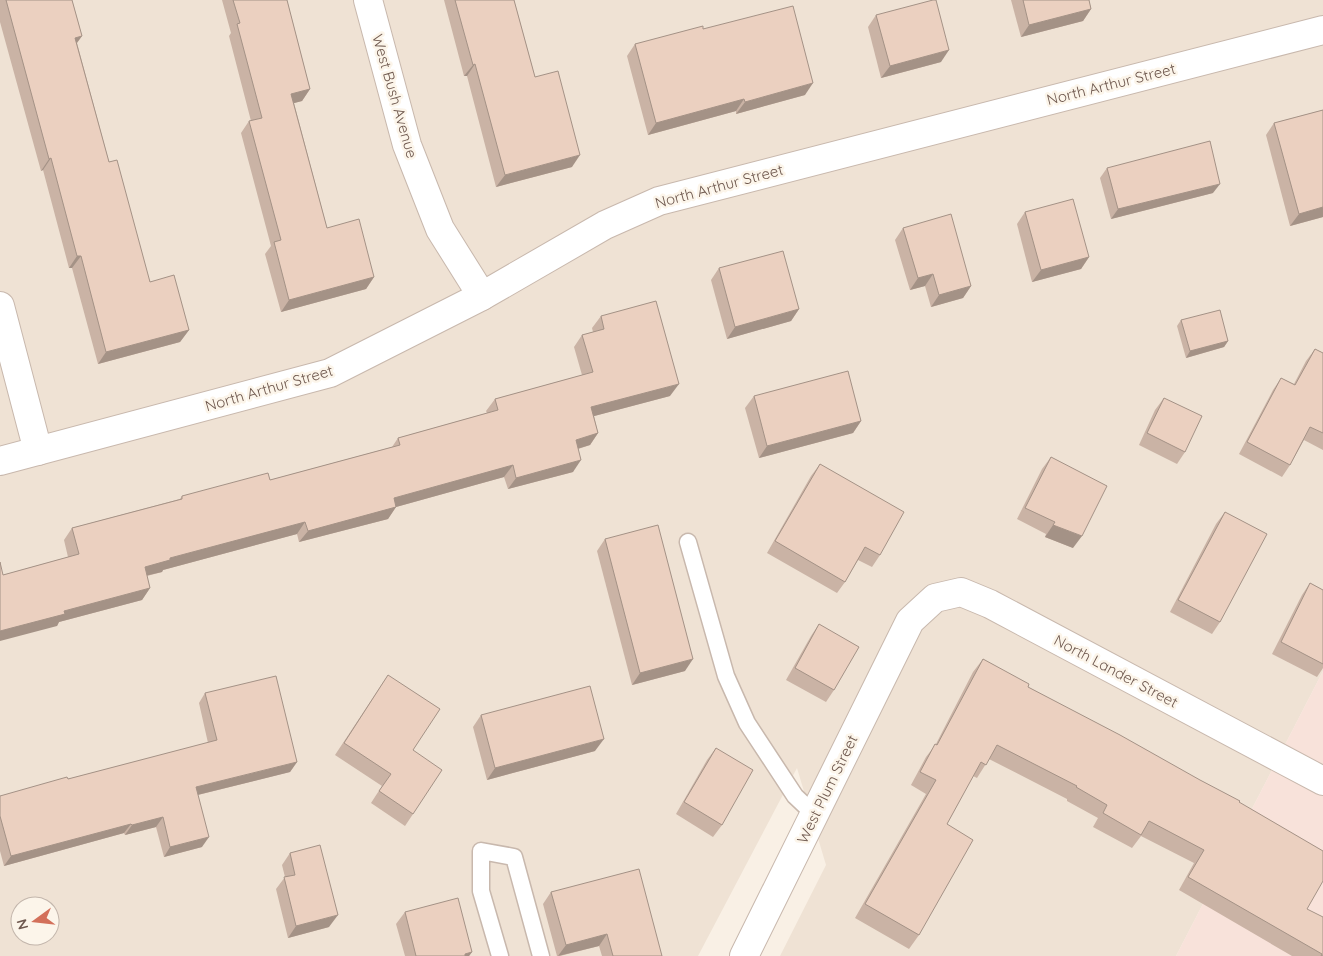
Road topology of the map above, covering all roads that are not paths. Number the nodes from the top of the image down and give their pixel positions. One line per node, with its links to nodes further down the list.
1 (368, 0): 3 (street, West Bush Avenue)
2 (1323, 30): 3 (street, North Arthur Street)
3 (482, 296): 5 (street, North Arthur Street)
4 (0, 306): 5 (street)
5 (38, 451): 6 (street, North Arthur Street)
6 (0, 461)
7 (688, 542): 10 (lane)
8 (910, 621): 9 (street, North Lander Street); 10 (street, West Plum Street)
9 (1323, 781)
10 (814, 814): 13 (street, West Plum Street)
11 (500, 956): 12 (lane)
12 (541, 956)
13 (744, 956)

